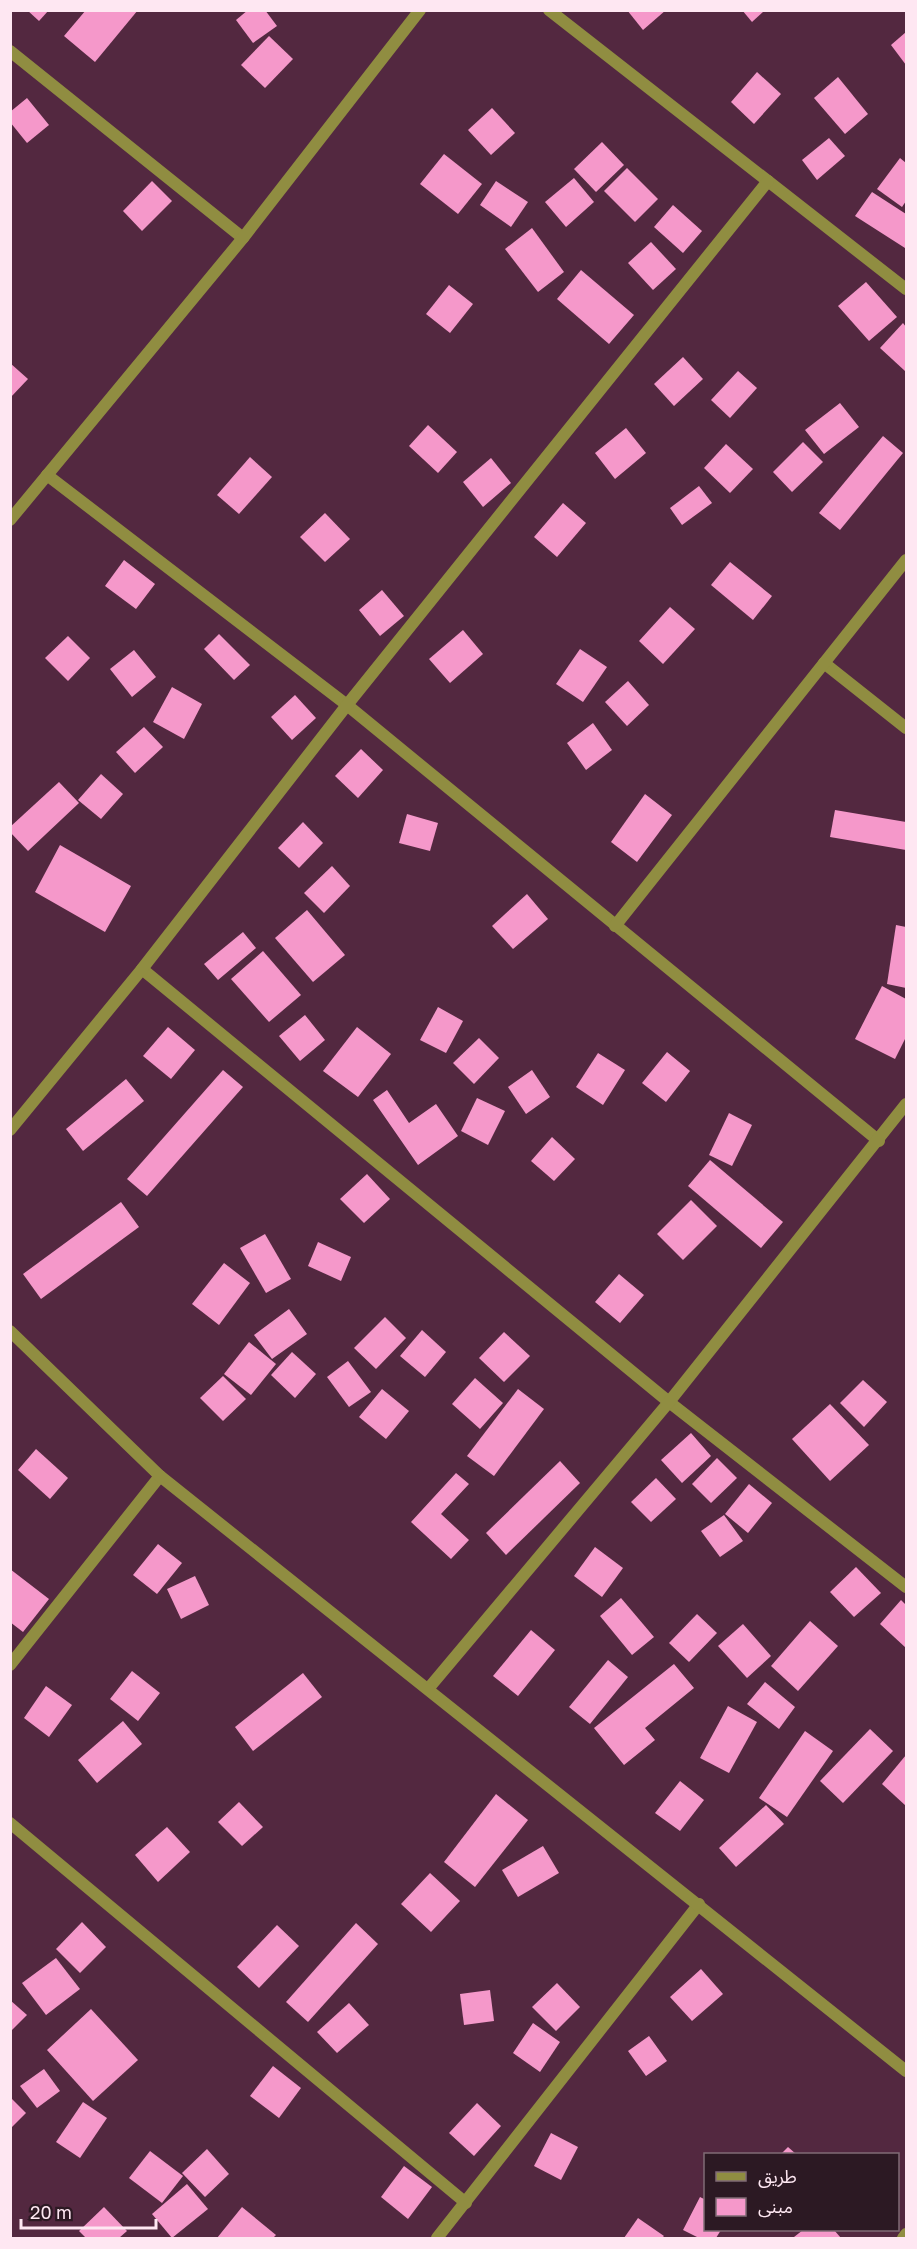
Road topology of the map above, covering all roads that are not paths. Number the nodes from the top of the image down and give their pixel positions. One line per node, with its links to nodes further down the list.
1 (420, 10): 5 (street)
2 (549, 10): 4 (street)
3 (10, 51): 5 (street)
4 (768, 181): 6 (street); 11 (street)
5 (243, 238): 7 (street)
6 (906, 289)
7 (47, 475): 8 (street); 11 (street)
8 (10, 520)
9 (906, 560): 10 (street)
10 (824, 663): 12 (street); 13 (street)
11 (347, 705): 13 (street); 14 (street)
12 (906, 728)
13 (615, 926): 17 (street)
14 (142, 969): 16 (street); 19 (street)
15 (906, 1104): 17 (street)
16 (10, 1130)
17 (879, 1141): 19 (street)
18 (10, 1331): 20 (street)
19 (669, 1402): 21 (street); 23 (street)
20 (160, 1476): 22 (street); 23 (street)
21 (906, 1587)
22 (10, 1665)
23 (428, 1689): 25 (street)
24 (10, 1823): 27 (street)
25 (699, 1904): 26 (street); 27 (street)
26 (906, 2071)
27 (466, 2203): 29 (street)
28 (906, 2234): 30 (street)
29 (437, 2238)
30 (903, 2238)

